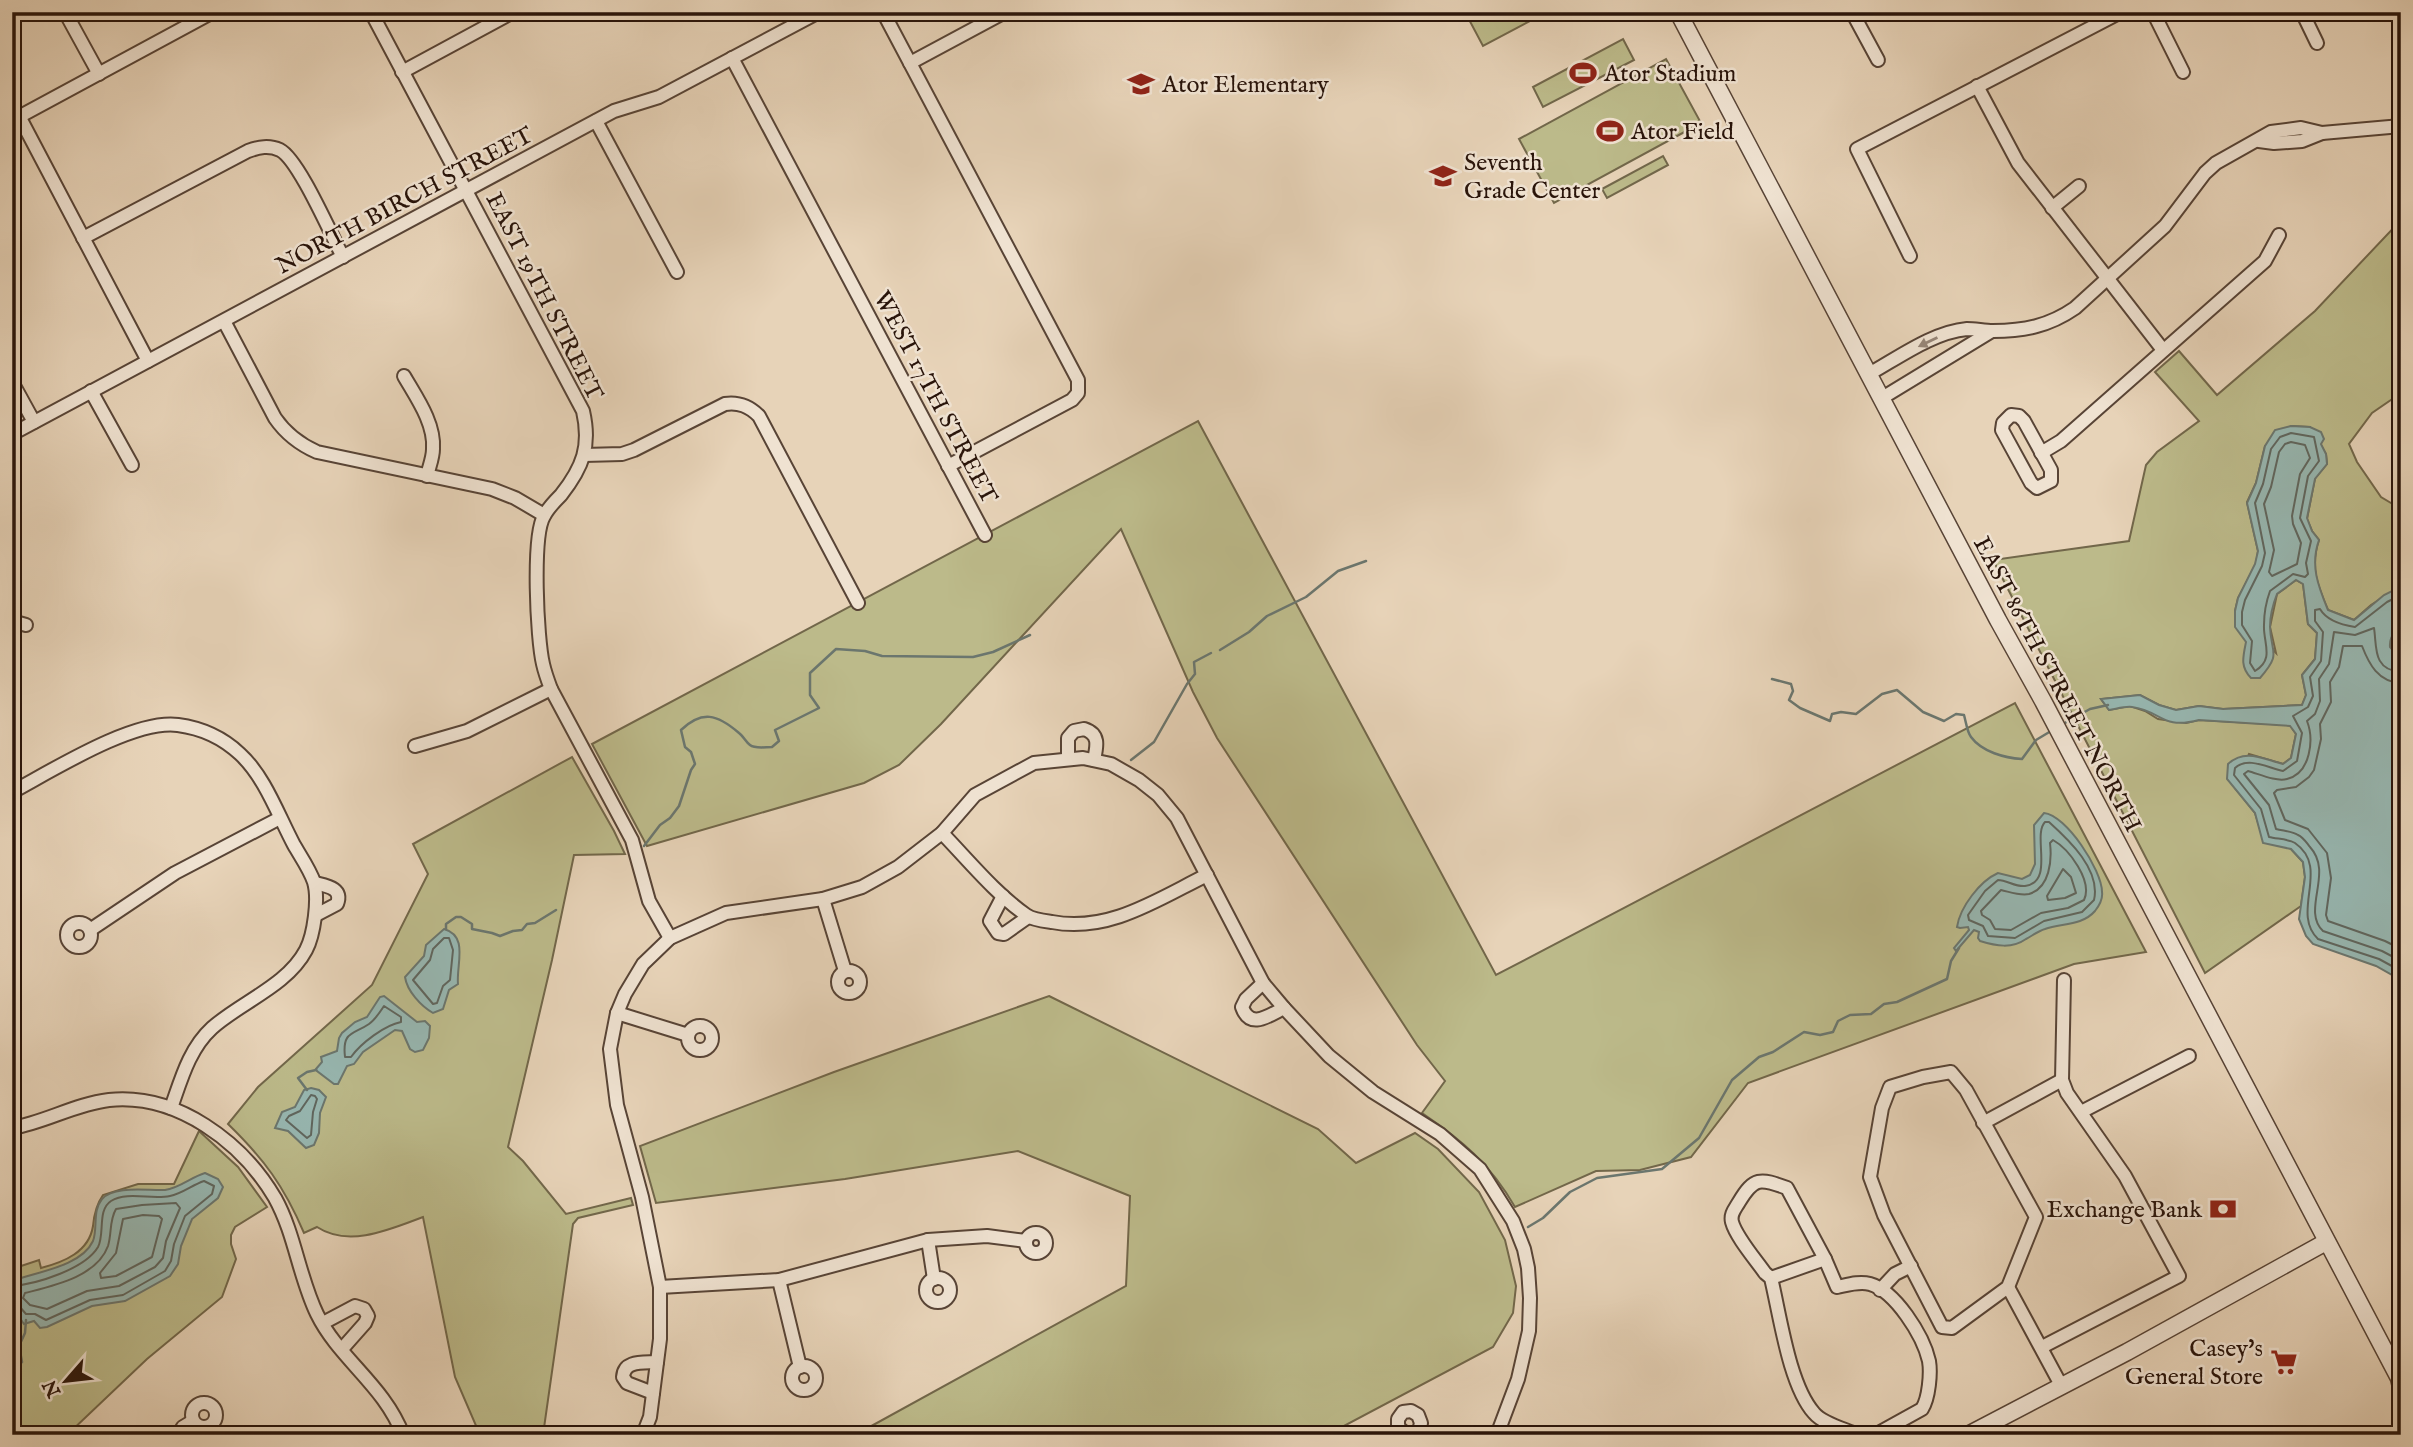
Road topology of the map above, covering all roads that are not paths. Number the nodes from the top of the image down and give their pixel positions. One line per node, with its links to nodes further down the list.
1 (65, 12): 19 (street)
2 (213, 12): 19 (street)
3 (371, 12): 17 (street, EAST 19TH STREET)
4 (513, 12): 17 (street)
5 (819, 12): 14 (street, NORTH BIRCH STREET)
6 (883, 12): 16 (street)
7 (1005, 12): 16 (street)
8 (1678, 12): 37 (street, EAST 86TH STREET NORTH)
9 (1852, 12): 15 (street)
10 (2121, 12): 20 (street)
11 (2153, 12): 18 (street)
12 (2302, 12): 13 (street)
13 (2317, 43)
14 (732, 58): 22 (street, NORTH BIRCH STREET); 47 (street, WEST 17TH STREET)
15 (1878, 60)
16 (910, 63): 47 (street)
17 (402, 72): 25 (street, EAST 19TH STREET)
18 (2183, 72)
19 (99, 74): 21 (street)
20 (1977, 86): 26 (street); 29 (street)
21 (15, 118): 28 (street)
22 (596, 121): 25 (street, NORTH BIRCH STREET); 31 (street)
23 (2401, 125): 32 (street)
24 (2079, 187): 26 (street)
25 (467, 191): 30 (street, NORTH BIRCH STREET); 45 (street, EAST 19TH STREET)
26 (2052, 208): 32 (street)
27 (2279, 235): 35 (street)
28 (83, 237): 30 (street); 36 (street)
29 (1910, 256)
30 (343, 257): 33 (street, NORTH BIRCH STREET)
31 (677, 272)
32 (2106, 279): 34 (street); 35 (street)
33 (224, 321): 36 (street, NORTH BIRCH STREET); 48 (street)
34 (1993, 331): 37 (street, one-way to 37); 41 (street)
35 (2163, 350): 44 (street)
36 (148, 361): 40 (street, NORTH BIRCH STREET)
37 (1869, 374): 41 (street, EAST 86TH STREET NORTH)
38 (404, 376): 48 (street)
39 (12, 382): 42 (street)
40 (91, 391): 42 (street, NORTH BIRCH STREET); 46 (street)
41 (1882, 398): 83 (street, EAST 86TH STREET NORTH)
42 (34, 422): 43 (street, NORTH BIRCH STREET)
43 (12, 434)
44 (2041, 453): 44 (street)
45 (584, 455): 49 (street); 51 (street)
46 (131, 466)
47 (948, 466): 50 (street, WEST 17TH STREET)
48 (427, 476): 49 (street)
49 (544, 515): 54 (street)
50 (985, 536)
51 (858, 603)
52 (12, 621): 53 (street)
53 (26, 625)
54 (551, 689): 55 (street); 68 (street)
55 (415, 746)
56 (1068, 758): 57 (street); 57 (street); 60 (street)
57 (1094, 760): 61 (street)
58 (12, 792): 59 (street)
59 (280, 818): 62 (street); 67 (street)
60 (942, 833): 63 (street); 64 (street)
61 (1207, 875): 66 (street); 71 (street)
62 (315, 883): 65 (street); 65 (street)
63 (1003, 895): 66 (street); 66 (street)
64 (823, 900): 68 (street); 69 (street)
65 (316, 915): 77 (street)
66 (1028, 917)
67 (90, 930)
68 (670, 938): 73 (street)
69 (845, 971)
70 (2064, 980): 76 (street)
71 (1263, 983): 72 (street); 72 (street)
72 (1284, 1008): 105 (street)
73 (617, 1013): 74 (street); 89 (street)
74 (688, 1035)
75 (2189, 1056): 78 (street)
76 (2062, 1080): 78 (street); 79 (street)
77 (172, 1108): 80 (street); 92 (street)
78 (2081, 1112): 93 (street)
79 (1983, 1123): 85 (street); 90 (street)
80 (12, 1128)
81 (928, 1240): 82 (street); 87 (street); 88 (street)
82 (1026, 1241)
83 (2326, 1242): 97 (street, EAST 86TH STREET NORTH); 98 (street)
84 (1825, 1259): 86 (street); 86 (street); 91 (street)
85 (1911, 1266): 90 (street); 91 (street)
86 (1771, 1278): 106 (street)
87 (934, 1279)
88 (779, 1280): 89 (street); 96 (street)
89 (660, 1287): 95 (street)
90 (2008, 1287): 93 (street)
91 (1880, 1290): 101 (street)
92 (323, 1323): 94 (street); 94 (street)
93 (2042, 1347): 98 (street)
94 (342, 1349): 103 (street)
95 (657, 1362): 99 (street); 99 (street)
96 (800, 1367)
97 (2400, 1382)
98 (2062, 1387): 109 (street)
99 (653, 1393): 104 (street)
100 (193, 1421): 102 (street)
101 (1895, 1427): 107 (street); 108 (street)
102 (178, 1435)
103 (403, 1435)
104 (643, 1435)
105 (1497, 1435)
106 (1858, 1435)
107 (1875, 1435)
108 (1906, 1435)
109 (1968, 1435)

